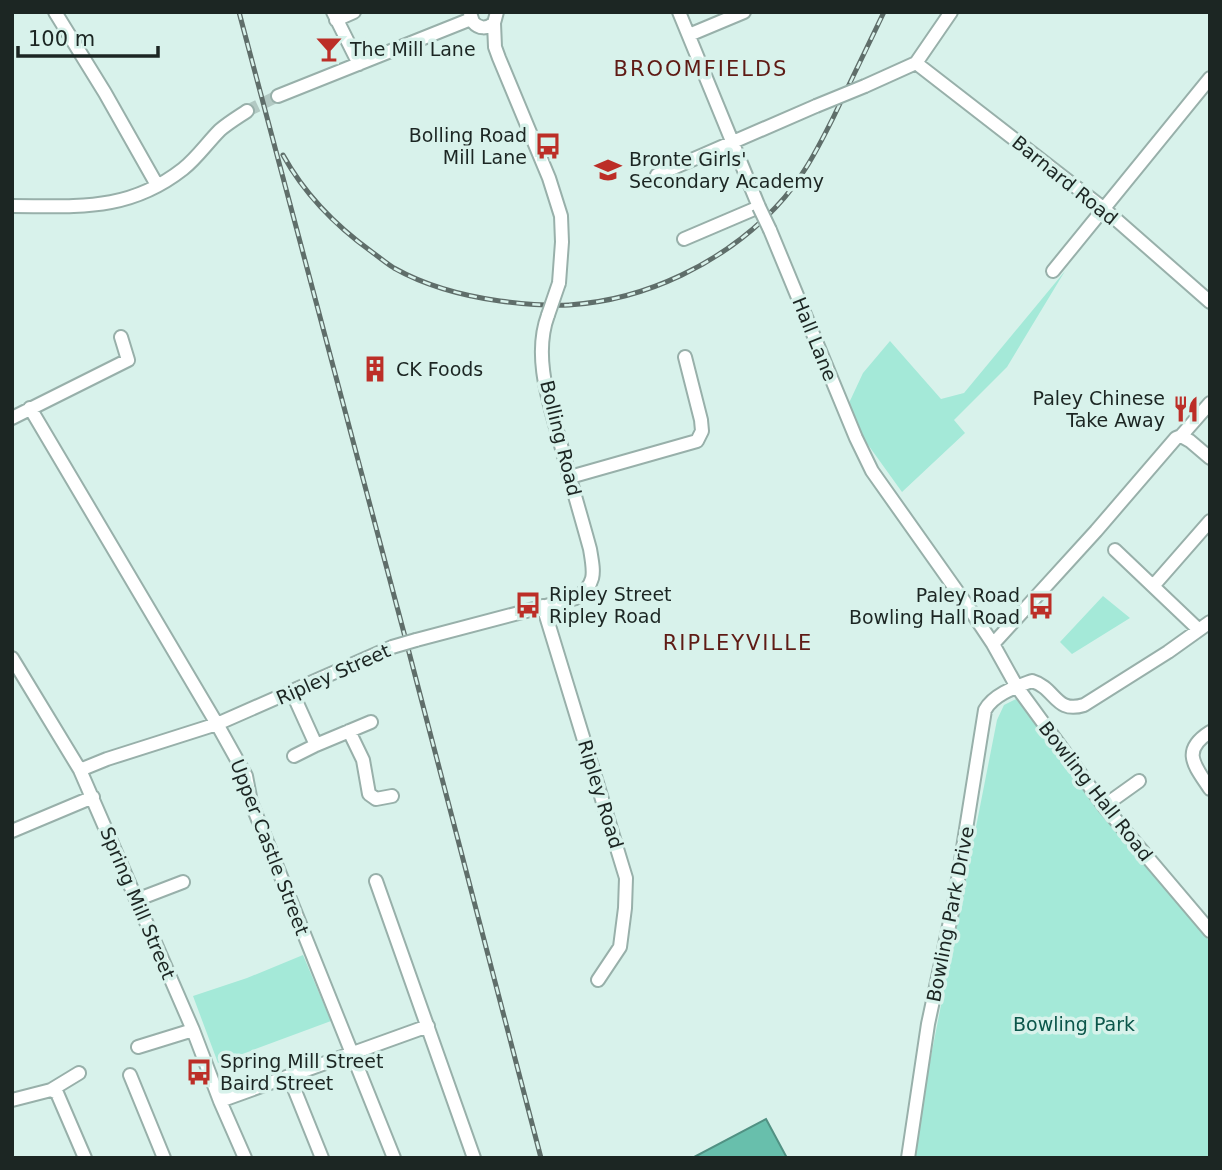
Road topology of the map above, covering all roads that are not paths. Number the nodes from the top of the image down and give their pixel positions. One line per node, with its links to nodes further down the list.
1 (55, 12): 18 (street)
2 (354, 12): 6 (street)
3 (679, 12): 9 (street, Hall Lane)
4 (744, 12): 9 (street)
5 (951, 12): 11 (street)
6 (335, 16): 12 (street)
7 (495, 18): 8 (street); 10 (street, Bolling Road)
8 (473, 19): 10 (street, Bolling Road); 12 (street)
9 (689, 34): 16 (street, Hall Lane)
10 (495, 47): 32 (street, Bolling Road, bridge)
11 (916, 62): 16 (street, bridge); 21 (street, Barnard Road)
12 (359, 64): 14 (street)
13 (1210, 78): 21 (street)
14 (278, 96)
15 (247, 111): 18 (street)
16 (732, 141): 17 (street); 20 (street, Hall Lane)
17 (657, 174)
18 (157, 185): 19 (street)
19 (12, 206)
20 (759, 206): 22 (street); 39 (street, Hall Lane, bridge)
21 (1102, 208): 23 (street); 24 (street, Barnard Road)
22 (684, 239)
23 (1053, 271)
24 (1210, 302)
25 (121, 337): 28 (street)
26 (685, 357): 32 (street)
27 (1210, 402): 30 (street)
28 (30, 408): 29 (street); 44 (street, Upper Castle Street)
29 (12, 418)
30 (1181, 436): 31 (street); 39 (street)
31 (1210, 458)
32 (570, 477): 36 (street, Bolling Road)
33 (1210, 522): 35 (street)
34 (1115, 550): 35 (street)
35 (1154, 585): 38 (street)
36 (588, 589): 37 (street, Ripley Street)
37 (543, 606): 42 (street, Ripley Street, bridge); 60 (street, Ripley Road)
38 (1204, 626): 41 (street)
39 (993, 644): 41 (street, Bowling Hall Road)
40 (13, 661): 49 (street, Spring Mill Street)
41 (1017, 687): 54 (street, Bowling Hall Road); 77 (street, Bowling Park Drive)
42 (292, 692): 44 (street, Ripley Street); 47 (street)
43 (371, 722): 45 (street)
44 (218, 724): 49 (street, Ripley Street); 64 (street, Upper Castle Street)
45 (349, 732): 47 (street); 52 (street)
46 (1210, 732): 51 (street)
47 (316, 745): 48 (street)
48 (294, 756)
49 (80, 770): 53 (street, Spring Mill Street)
50 (1139, 781): 54 (street)
51 (1210, 789)
52 (393, 796)
53 (93, 797): 55 (street); 58 (street, Spring Mill Street)
54 (1104, 806): 59 (street, Bowling Hall Road)
55 (12, 831)
56 (376, 881): 61 (street)
57 (183, 882): 58 (street)
58 (136, 900): 62 (street, Spring Mill Street)
59 (1210, 932)
60 (598, 981)
61 (428, 1026): 64 (street); 76 (street)
62 (193, 1030): 63 (street); 70 (street, Spring Mill Street)
63 (138, 1047)
64 (353, 1053): 67 (street); 75 (street, Upper Castle Street)
65 (79, 1073): 68 (street)
66 (130, 1075): 72 (street)
67 (289, 1076): 70 (street); 74 (street)
68 (51, 1090): 69 (street); 71 (street)
69 (12, 1100)
70 (220, 1101): 73 (street, Spring Mill Street)
71 (85, 1158)
72 (164, 1158)
73 (245, 1158)
74 (322, 1158)
75 (394, 1158)
76 (474, 1158)
77 (908, 1158)

